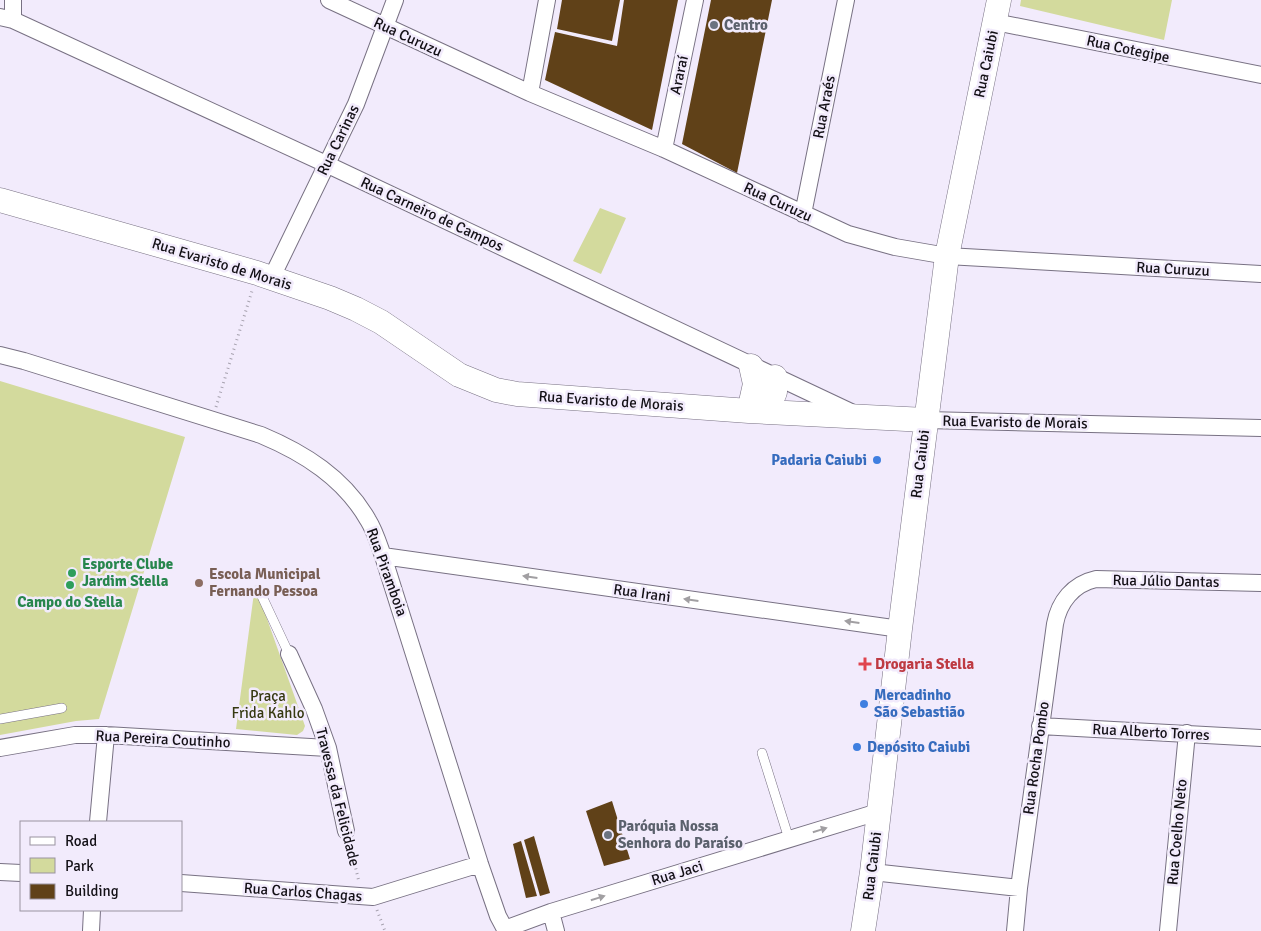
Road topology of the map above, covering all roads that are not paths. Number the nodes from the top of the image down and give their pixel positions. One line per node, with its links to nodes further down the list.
1 (13, 0): 8 (street)
2 (329, 0): 9 (street, Rua Curuzu)
3 (395, 0): 9 (street, Rua Carinas)
4 (548, 0): 11 (street)
5 (695, 0): 12 (street, Araraí)
6 (846, 0): 15 (street, Rua Araés)
7 (997, 11): 10 (street, Rua Cotegipe); 16 (street, Rua Caiubi)
8 (6, 18): 13 (street, Rua Carneiro de Campos)
9 (384, 26): 11 (street, Rua Curuzu); 13 (street, Rua Carinas)
10 (1261, 75)
11 (530, 93): 12 (street, Rua Curuzu)
12 (664, 149): 15 (street, Rua Curuzu)
13 (326, 164): 18 (street, Rua Carinas); 20 (street, Rua Carneiro de Campos)
14 (0, 200): 18 (street, Rua Evaristo de Morais)
15 (803, 214): 16 (street, Rua Curuzu)
16 (947, 256): 17 (street, Rua Curuzu); 24 (street, Rua Caiubi)
17 (1261, 274)
18 (265, 275): 22 (street, Rua Evaristo de Morais)
19 (0, 356): 26 (street, Rua Piramboia)
20 (751, 366): 21 (street, Rua Carneiro de Campos); 22 (street)
21 (775, 377): 22 (street); 23 (street, Rua Carneiro de Campos)
22 (758, 411): 23 (street, Rua Evaristo de Morais)
23 (861, 417): 24 (street, Rua Evaristo de Morais)
24 (926, 420): 25 (street, Rua Evaristo de Morais); 30 (street, Rua Caiubi)
25 (1261, 428)
26 (384, 556): 30 (street, Rua Irani, one-way to 26); 46 (street, Rua Piramboia)
27 (1261, 583): 29 (street, Rua Júlio Dantas)
28 (259, 590): 31 (lane, Travessa da Felicidade)
29 (1073, 590): 34 (street, Rua Rocha Pombo)
30 (900, 629): 42 (street, Rua Caiubi)
31 (289, 654): 40 (street, Travessa da Felicidade)
32 (62, 708): 33 (lane)
33 (0, 719)
34 (1040, 726): 35 (street, Rua Alberto Torres); 51 (street, Rua Rocha Pombo)
35 (1187, 734): 37 (street, Rua Alberto Torres); 59 (street, Rua Coelho Neto)
36 (106, 735): 39 (street, Rua Pereira Coutinho); 40 (street, Rua Pereira Coutinho); 43 (street)
37 (1261, 738)
38 (0, 744): 39 (lane)
39 (0, 748)
40 (328, 748): 44 (street, Travessa da Felicidade)
41 (762, 753): 45 (lane)
42 (878, 812): 45 (street, Rua Jaci, one-way to 42); 48 (street, Rua Caiubi)
43 (98, 821)
44 (346, 831)
45 (789, 839): 53 (street, Rua Jaci, one-way to 45)
46 (480, 864): 50 (street, Rua Carlos Chagas); 54 (street, Rua Piramboia)
47 (0, 872): 49 (street)
48 (872, 872): 51 (street); 57 (street, Rua Caiubi)
49 (20, 874)
50 (182, 883)
51 (1019, 888): 58 (street, Rua Rocha Pombo)
52 (92, 911): 55 (street)
53 (551, 912): 54 (street, Rua Jaci); 56 (street)
54 (506, 930)
55 (91, 931)
56 (556, 931)
57 (863, 931)
58 (1015, 931)
59 (1168, 931)

